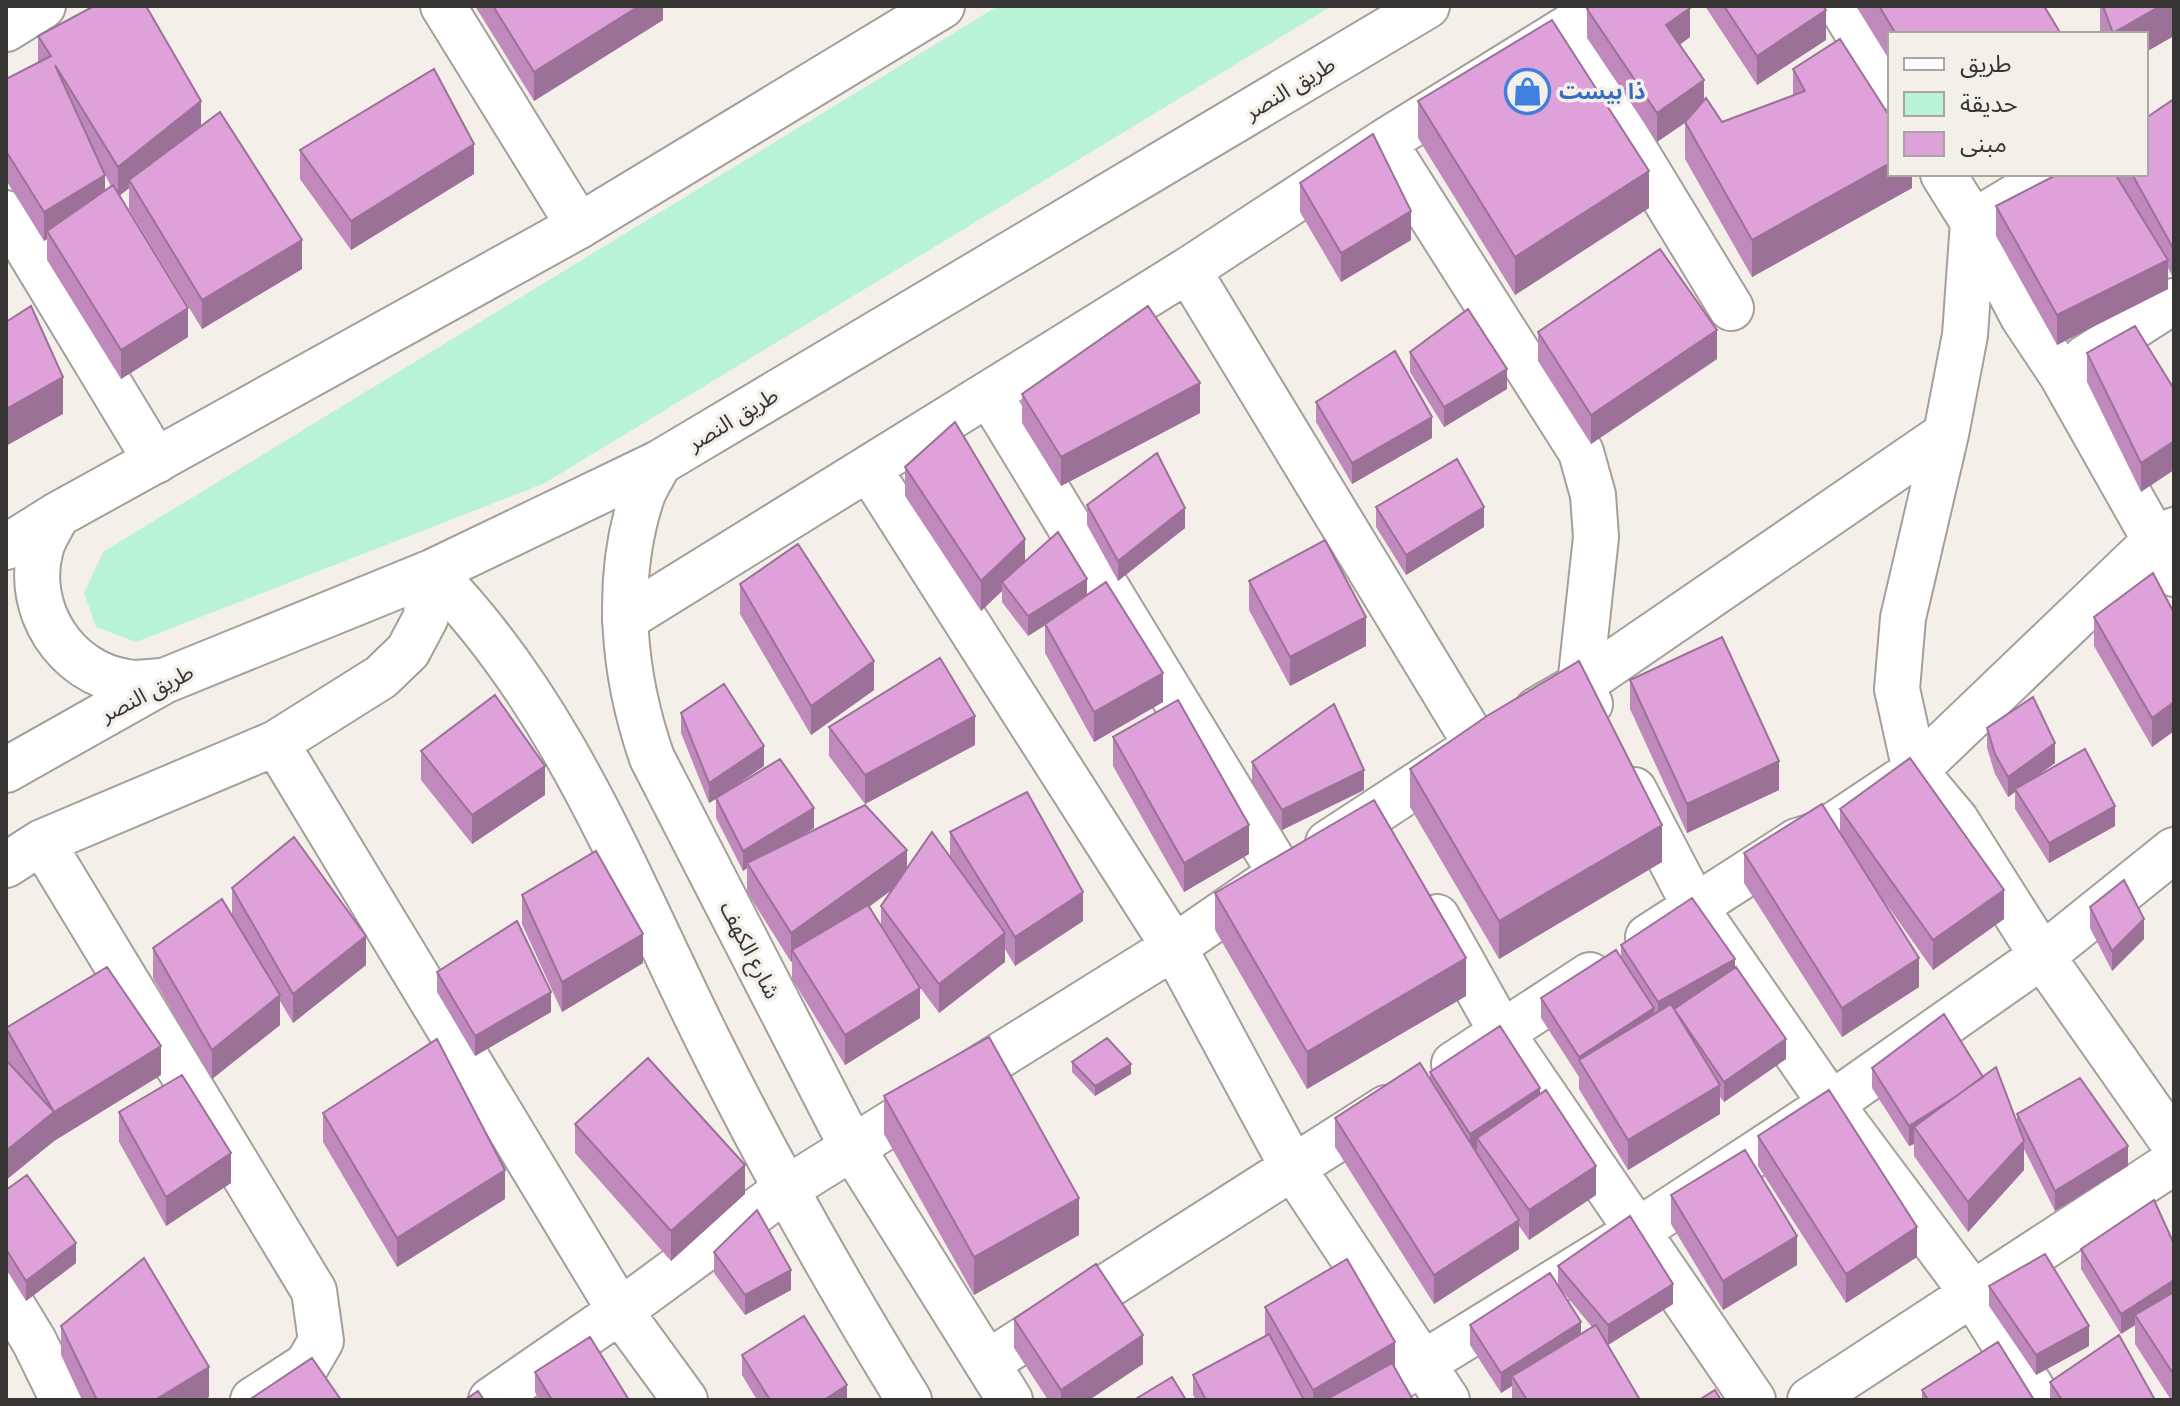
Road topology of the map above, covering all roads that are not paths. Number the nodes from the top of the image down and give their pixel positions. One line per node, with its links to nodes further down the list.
1 (43, 6): 7 (street)
2 (443, 6): 15 (street)
3 (942, 6): 15 (street)
4 (1427, 6): 23 (street, طريق النصر)
5 (1603, 6): 8 (street)
6 (1841, 6): 9 (street)
7 (6, 29)
8 (1563, 32): 10 (street); 18 (street)
9 (1888, 84)
10 (1384, 142): 16 (street); 31 (street)
11 (1944, 176): 14 (street)
12 (2050, 176): 14 (street)
13 (6, 213): 22 (street)
14 (1973, 222): 19 (street); 21 (street)
15 (579, 226): 22 (street)
16 (1188, 270): 20 (street); 33 (street)
17 (2174, 301): 19 (street)
18 (1731, 308)
19 (2061, 374): 27 (street)
20 (989, 394): 24 (street); 38 (street)
21 (1946, 434): 31 (street); 35 (street)
22 (156, 461): 25 (street)
23 (659, 463): 28 (street, طريق النصر); 29 (street, شارع الكهف)
24 (869, 469): 29 (street); 41 (street)
25 (57, 515): 26 (street); 30 (street)
26 (6, 547)
27 (2167, 549): 35 (street)
28 (430, 573): 30 (street, طريق النصر); 32 (street); 49 (street)
29 (625, 619): 46 (street, شارع الكهف)
30 (164, 681): 34 (street, طريق النصر)
31 (1580, 685): 33 (street); 40 (street)
32 (276, 743): 37 (street); 53 (street)
33 (1477, 746): 38 (street)
34 (6, 770)
35 (1915, 771): 40 (street); 42 (street)
36 (2174, 850): 42 (street)
37 (24, 854): 59 (street)
38 (1281, 874): 41 (street)
39 (1416, 880): 43 (street)
40 (1695, 907): 43 (street); 44 (street)
41 (1174, 947): 46 (street); 48 (street)
42 (2042, 956): 44 (street); 45 (street)
43 (1502, 1033): 48 (street); 50 (street)
44 (1831, 1104): 50 (street); 51 (street)
45 (2174, 1144)
46 (853, 1149): 49 (street); 55 (street, شارع الكهف)
47 (2174, 1162): 51 (street)
48 (1293, 1168): 55 (street); 56 (street)
49 (786, 1189): 53 (street); 57 (street)
50 (1639, 1230): 56 (street); 65 (street)
51 (1973, 1294): 66 (street); 67 (street)
52 (6, 1295): 54 (street)
53 (620, 1311): 60 (street); 61 (street)
54 (20, 1350): 58 (street)
55 (987, 1363): 62 (street, شارع الكهف)
56 (1422, 1364): 63 (street); 64 (street)
57 (907, 1399)
58 (63, 1400)
59 (253, 1400)
60 (491, 1400)
61 (685, 1400)
62 (1010, 1400)
63 (1358, 1400)
64 (1447, 1400)
65 (1753, 1400)
66 (1810, 1400)
67 (2039, 1400)

